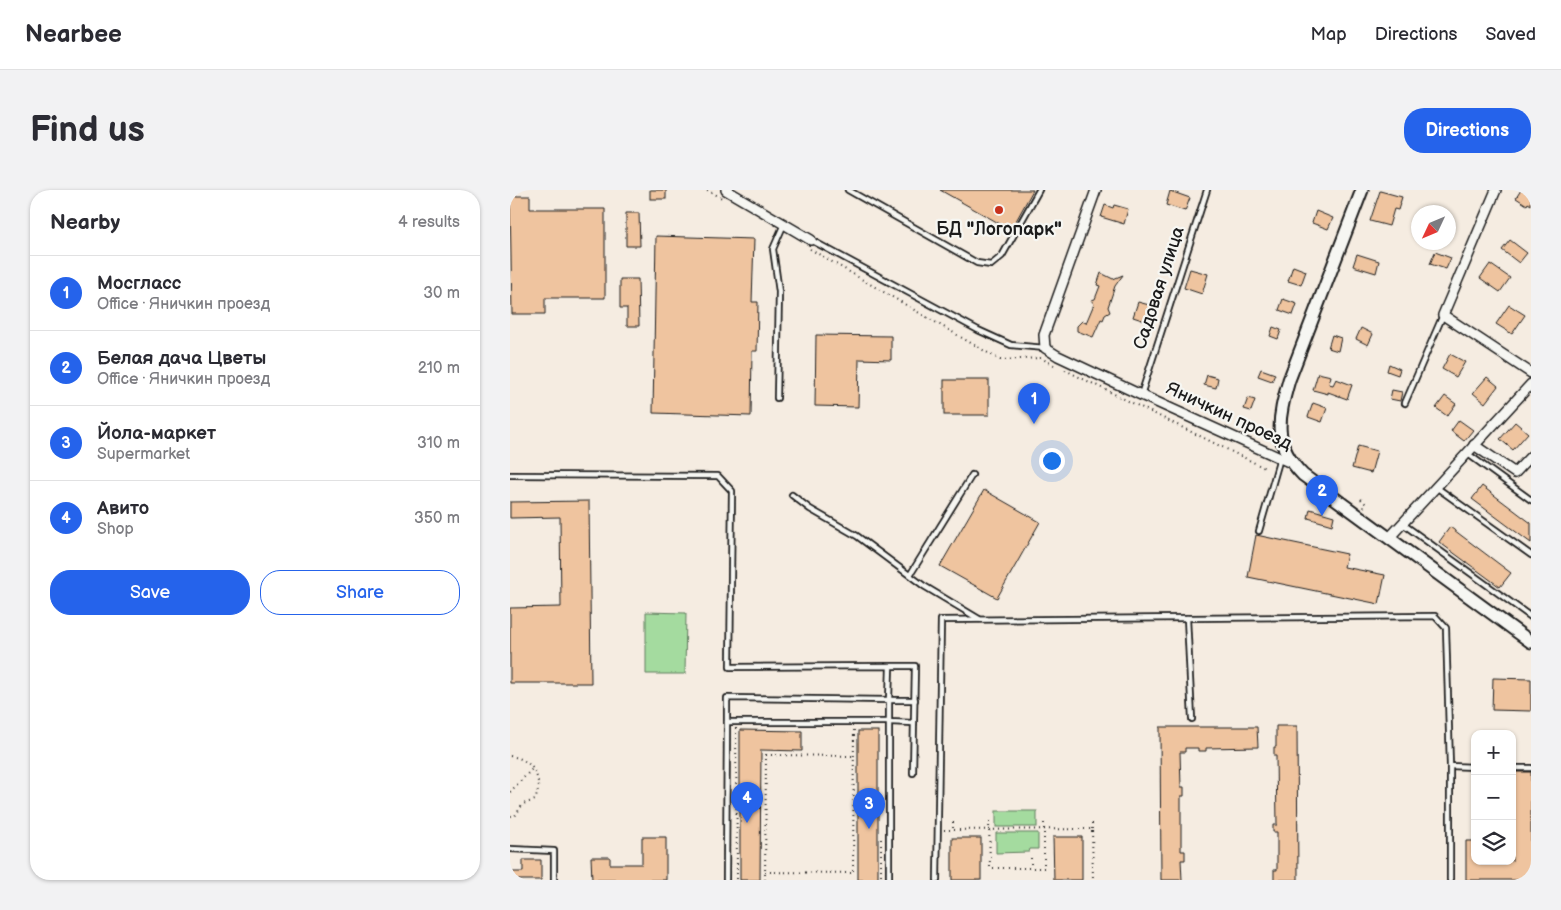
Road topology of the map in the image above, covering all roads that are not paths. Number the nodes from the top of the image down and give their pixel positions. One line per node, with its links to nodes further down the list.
1 (726, 190): 8 (street)
2 (848, 190): 3 (lane)
3 (1039, 190)
4 (1096, 190): 11 (street)
5 (1207, 190): 14 (lane, Садовая улица)
6 (1362, 190): 20 (street)
7 (1496, 190): 10 (street)
8 (784, 224): 9 (street); 15 (lane)
9 (809, 243): 11 (lane)
10 (1443, 316): 12 (street); 16 (lane)
11 (1045, 348): 14 (street, Яничкин проезд)
12 (1531, 373)
13 (1531, 384): 17 (street)
14 (1141, 395): 20 (street, Яничкин проезд)
15 (777, 398)
16 (1405, 403)
17 (1474, 445): 18 (street); 19 (street)
18 (1467, 453): 23 (street); 25 (lane)
19 (1531, 456)
20 (1286, 461): 27 (lane); 28 (street, Яничкин проезд)
21 (510, 475): 35 (lane)
22 (972, 476): 30 (lane)
23 (1436, 487): 26 (street); 29 (lane)
24 (792, 495): 30 (lane)
25 (1531, 500)
26 (1402, 523): 28 (street); 31 (lane)
27 (1259, 531)
28 (1390, 537): 34 (street, Яничкин проезд)
29 (1531, 555)
30 (910, 575): 33 (lane)
31 (1531, 617)
32 (1188, 618): 33 (lane); 38 (lane); 42 (lane)
33 (980, 620): 51 (lane)
34 (1531, 642)
35 (890, 666): 36 (lane); 37 (lane)
36 (889, 700): 37 (lane); 39 (lane); 40 (lane)
37 (915, 700): 41 (lane)
38 (1192, 719)
39 (727, 722): 40 (lane); 49 (lane)
40 (889, 722): 41 (lane); 50 (lane)
41 (914, 723): 46 (lane)
42 (1450, 766): 43 (lane); 52 (lane)
43 (1471, 767)
44 (1516, 768): 45 (lane)
45 (1531, 768)
46 (914, 773)
47 (510, 849): 48 (lane)
48 (554, 880)
49 (726, 880)
50 (889, 880)
51 (937, 880)
52 (1450, 880)

